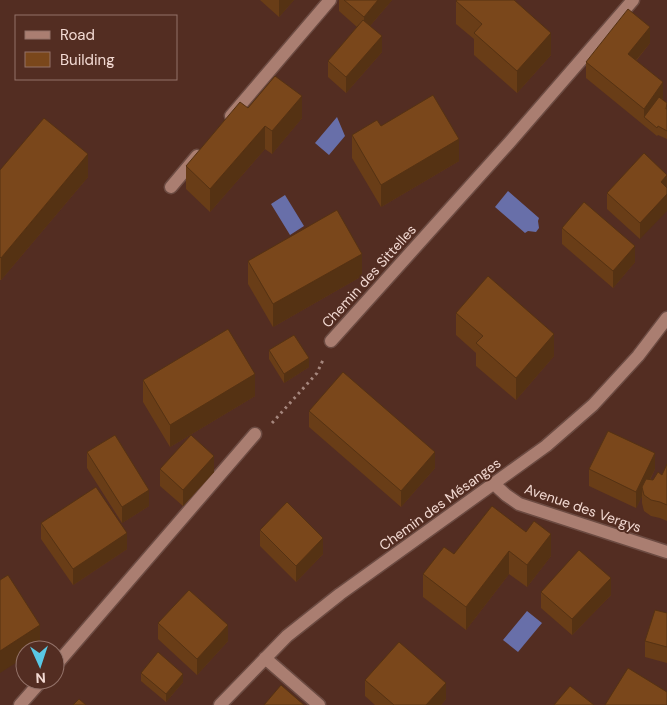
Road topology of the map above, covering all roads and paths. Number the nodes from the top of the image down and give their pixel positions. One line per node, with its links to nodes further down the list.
1 (330, 0): 3 (street)
2 (633, 0): 7 (street, Chemin des Sittelles)
3 (222, 127)
4 (203, 149): 5 (street)
5 (171, 187)
6 (667, 318): 9 (street, Chemin des Mésanges)
7 (331, 341): 8 (path, Chemin des Sittelles)
8 (255, 434): 11 (street)
9 (494, 484): 10 (street, Avenue des Vergys); 12 (street, Chemin des Mésanges)
10 (667, 552)
11 (65, 654)
12 (265, 658): 15 (street, Chemin des Mésanges); 16 (street)
13 (33, 690): 14 (street)
14 (20, 705)
15 (220, 705)
16 (319, 705)

